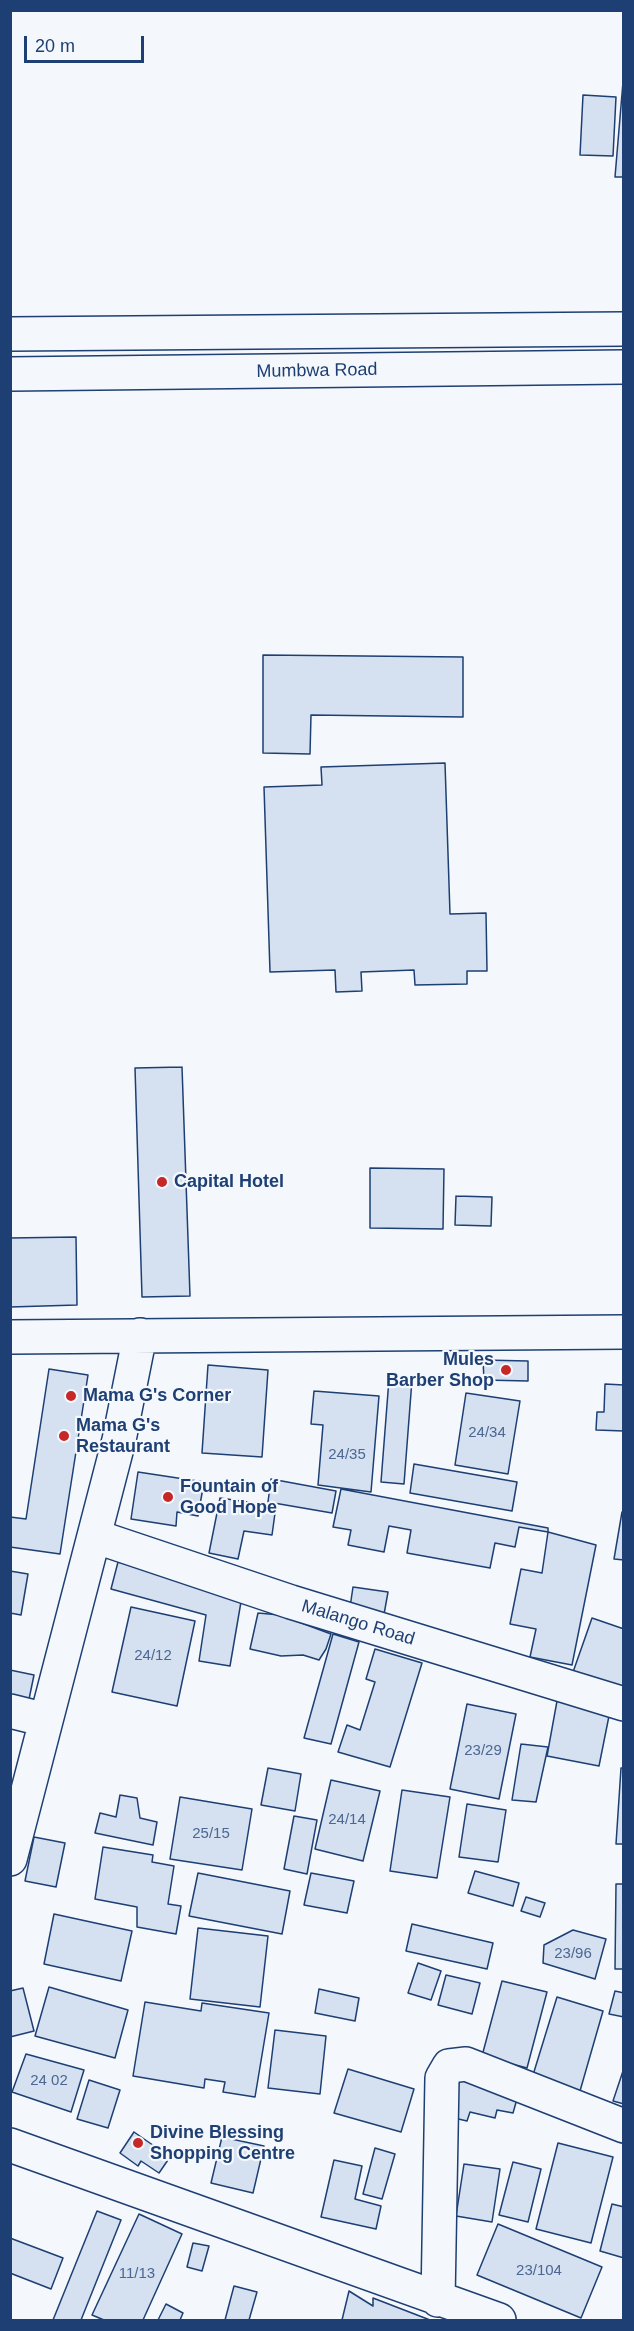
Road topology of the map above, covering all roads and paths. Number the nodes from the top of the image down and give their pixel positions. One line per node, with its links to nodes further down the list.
1 (624, 329): 2 (street)
2 (10, 334)
3 (624, 367): 4 (street, Mumbwa Road)
4 (10, 374)
5 (624, 1332): 6 (street)
6 (140, 1335): 7 (street); 8 (street)
7 (10, 1337)
8 (94, 1536): 9 (street, Malango Road); 11 (street)
9 (624, 1704)
10 (10, 1711): 11 (street)
11 (46, 1720): 12 (street)
12 (10, 1859)
13 (624, 2126): 15 (street)
14 (10, 2145): 15 (street)
15 (438, 2300): 16 (street)
16 (499, 2320)

